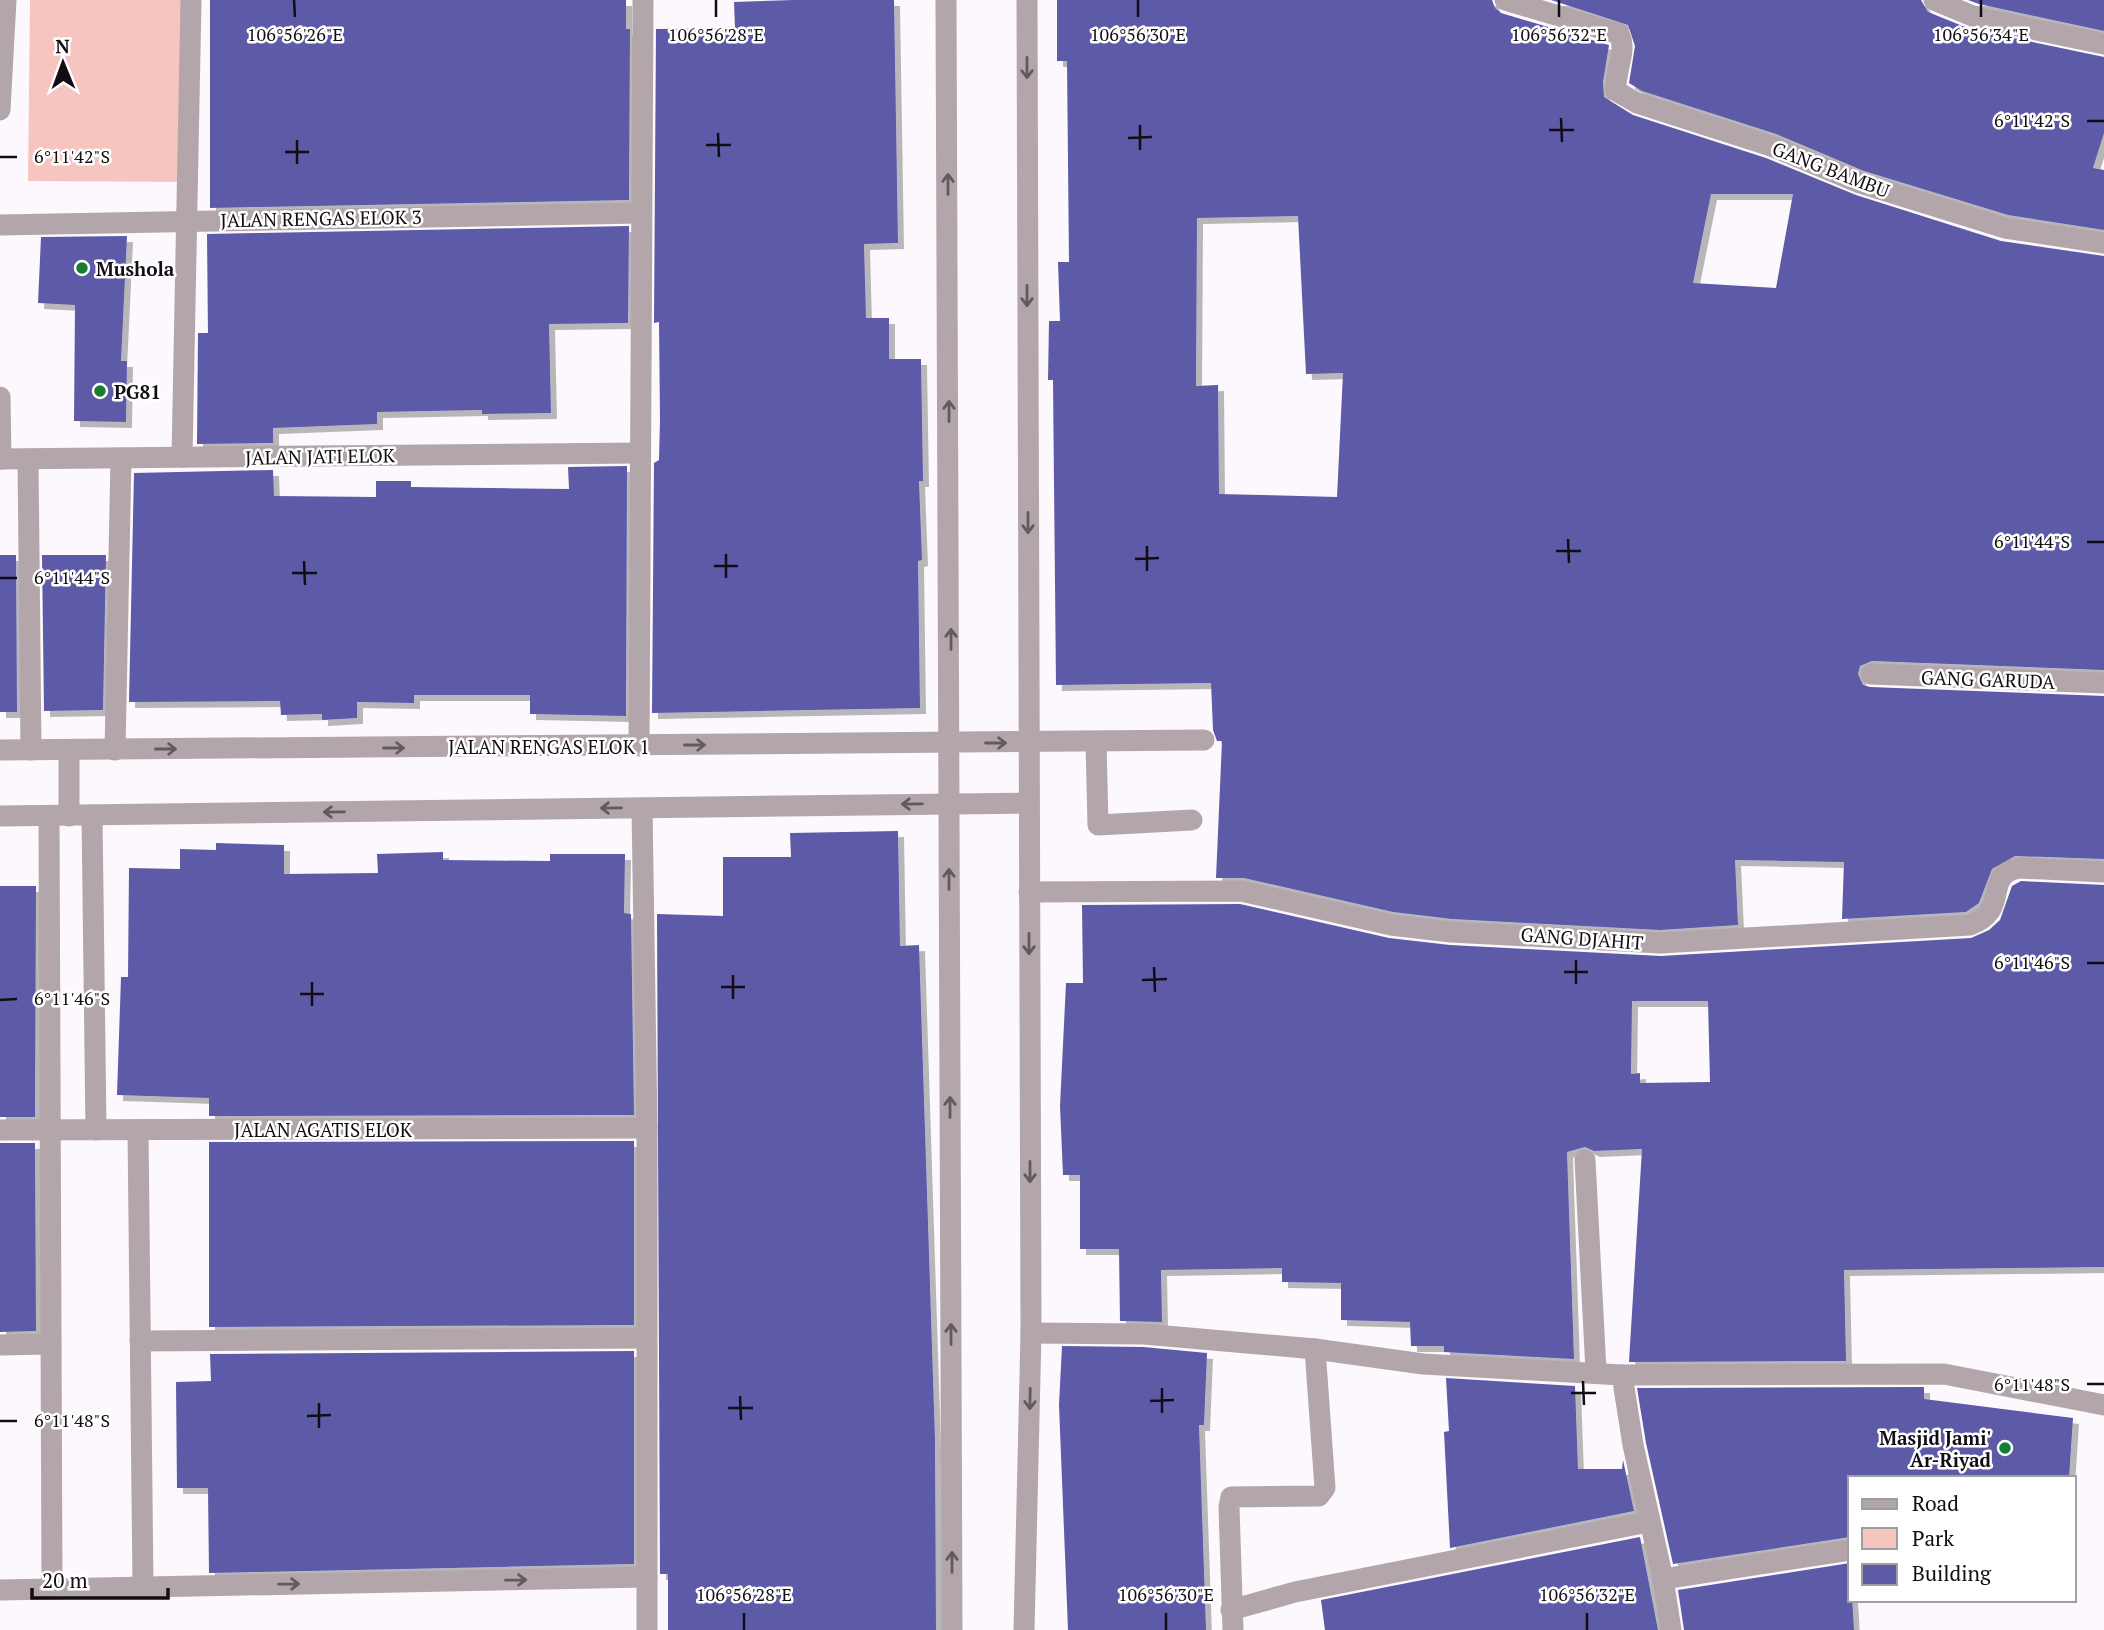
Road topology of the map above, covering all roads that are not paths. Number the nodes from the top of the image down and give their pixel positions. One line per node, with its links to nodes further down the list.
1 (6, 0): 9 (street)
2 (191, 0): 11 (street)
3 (643, 0): 10 (street)
4 (946, 0): 24 (street, one-way to 4)
5 (1027, 0): 25 (street, one-way to 25)
6 (1505, 0): 13 (street, GANG BAMBU)
7 (1934, 0): 8 (street)
8 (2104, 44)
9 (0, 110)
10 (642, 213): 11 (street, JALAN RENGAS ELOK 3); 15 (street)
11 (186, 221): 12 (street, JALAN RENGAS ELOK 3); 16 (street)
12 (0, 225)
13 (2104, 243)
14 (0, 397): 19 (street)
15 (640, 453): 16 (street, JALAN JATI ELOK); 26 (street)
16 (182, 457): 18 (street, JALAN JATI ELOK)
17 (28, 458): 18 (street, JALAN JATI ELOK); 19 (street, JALAN JATI ELOK); 28 (street)
18 (121, 458): 30 (street)
19 (0, 459)
20 (1871, 674): 21 (street, GANG GARUDA)
21 (2104, 683)
22 (1204, 740): 23 (street, JALAN RENGAS ELOK 1)
23 (1096, 742): 25 (street, JALAN RENGAS ELOK 1); 37 (street)
24 (950, 743): 25 (street, JALAN RENGAS ELOK 1, one-way to 25); 26 (street, JALAN RENGAS ELOK 1, one-way to 24); 31 (street)
25 (1029, 743): 32 (street)
26 (639, 746): 30 (street, JALAN RENGAS ELOK 1, one-way to 26)
27 (0, 750): 28 (street, JALAN RENGAS ELOK 1)
28 (31, 750): 29 (street, JALAN RENGAS ELOK 1)
29 (69, 750): 30 (street, JALAN RENGAS ELOK 1); 35 (street)
30 (115, 750)
31 (949, 803): 32 (street); 33 (street, one-way to 33); 65 (street, one-way to 31)
32 (1029, 803): 39 (street)
33 (642, 808): 34 (street, one-way to 34); 40 (street)
34 (92, 815): 35 (street); 43 (street)
35 (59, 816): 36 (street); 42 (street)
36 (0, 817)
37 (1192, 820)
38 (2104, 872): 39 (street, GANG DJAHIT)
39 (1029, 892): 46 (street, one-way to 46)
40 (647, 1128): 44 (street, JALAN AGATIS ELOK); 47 (street)
41 (0, 1130): 42 (street, JALAN AGATIS ELOK)
42 (50, 1130): 43 (street, JALAN AGATIS ELOK); 49 (street)
43 (96, 1130): 44 (street, JALAN AGATIS ELOK)
44 (138, 1130): 48 (street)
45 (1585, 1160): 52 (street)
46 (1031, 1333): 51 (street); 66 (street, one-way to 66)
47 (646, 1338): 48 (street); 57 (street)
48 (140, 1340): 59 (street)
49 (51, 1344): 50 (street); 60 (street)
50 (0, 1345)
51 (1315, 1349): 52 (street); 62 (street)
52 (1597, 1371): 53 (street)
53 (1622, 1375): 54 (street); 55 (street)
54 (2104, 1405)
55 (1648, 1522): 58 (street); 62 (street)
56 (1848, 1550): 58 (street)
57 (647, 1577): 59 (street, one-way to 57); 64 (street)
58 (1663, 1579): 67 (street)
59 (144, 1587): 60 (street)
60 (52, 1589): 61 (street)
61 (0, 1590)
62 (1232, 1620)
63 (632, 1630): 64 (street)
64 (647, 1630)
65 (953, 1630)
66 (1024, 1630)
67 (1671, 1630)

